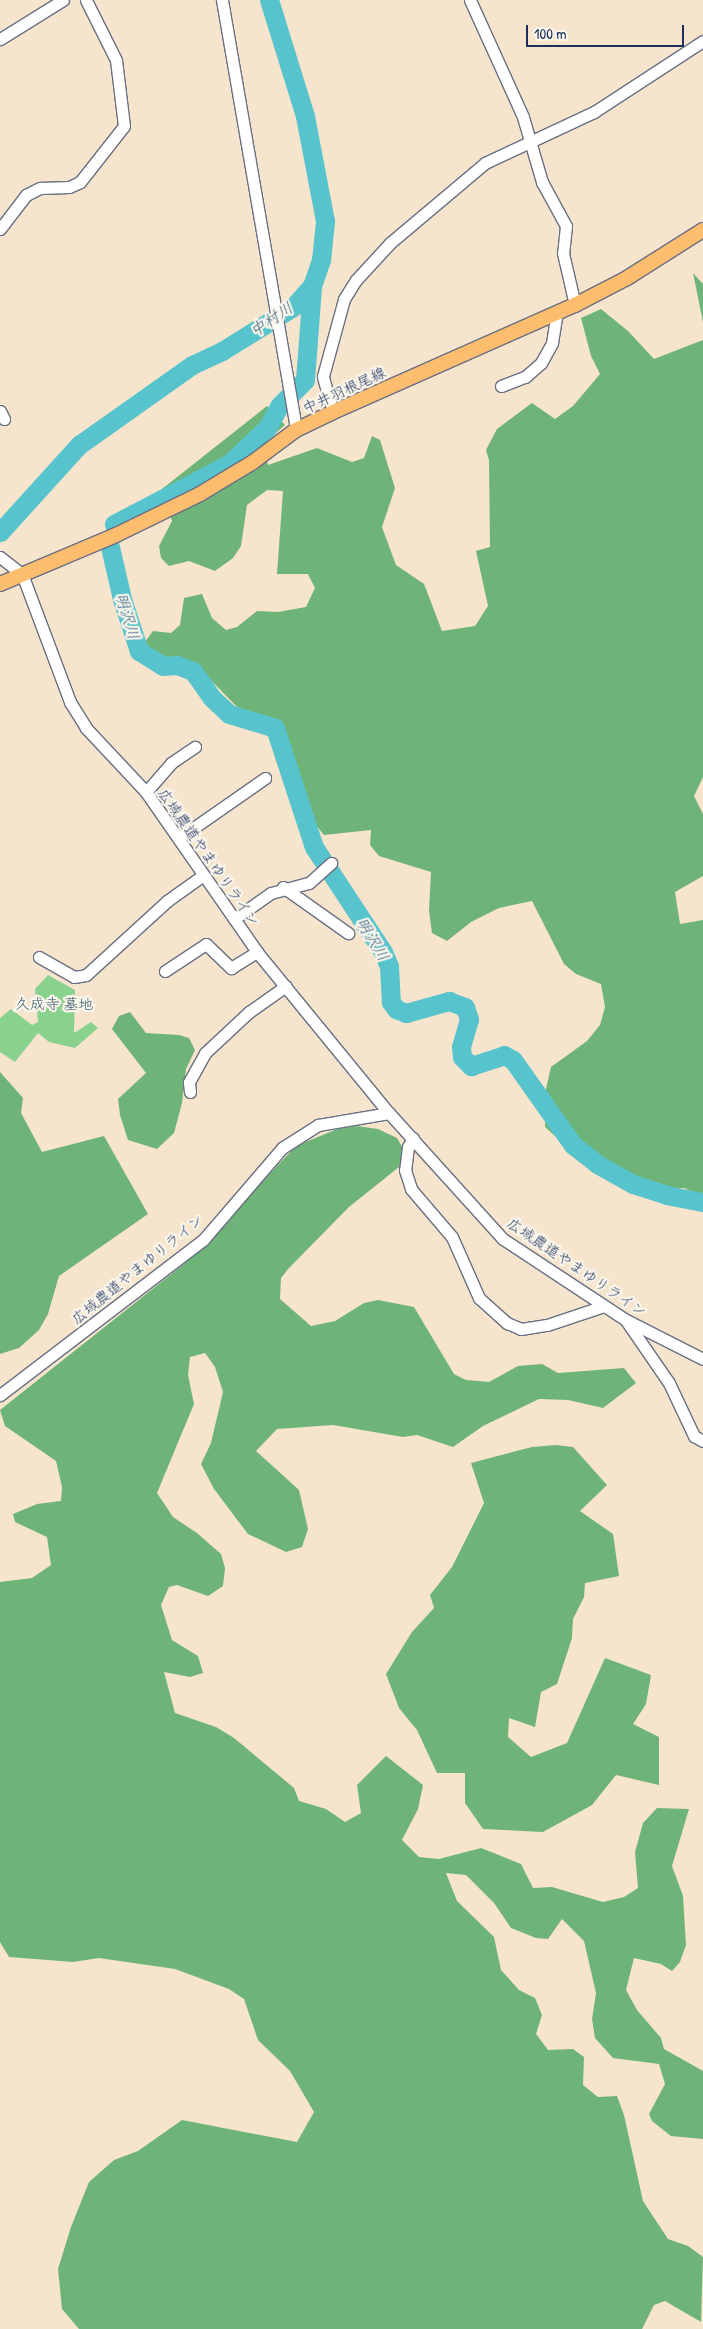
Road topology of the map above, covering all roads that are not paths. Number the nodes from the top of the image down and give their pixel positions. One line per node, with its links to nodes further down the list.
1 (63, 0): 5 (street)
2 (86, 0): 8 (street)
3 (222, 0): 14 (street)
4 (470, 0): 7 (street)
5 (0, 39)
6 (703, 41): 7 (street)
7 (531, 144): 10 (street); 13 (street)
8 (0, 229)
9 (703, 230): 10 (main road, 中井羽根尾線)
10 (576, 305): 11 (main road, 中井羽根尾線)
11 (557, 313): 12 (street); 13 (main road, 中井羽根尾線)
12 (501, 386)
13 (333, 412): 14 (main road, 中井羽根尾線)
14 (296, 430): 16 (main road, 中井羽根尾線)
15 (0, 557): 16 (street)
16 (22, 574): 17 (main road, 中井羽根尾線); 20 (street, 広域農道やまゆりライン)
17 (0, 584)
18 (194, 748): 20 (street)
19 (265, 778): 21 (street)
20 (146, 792): 21 (street, 広域農道やまゆりライン)
21 (178, 838): 23 (street, 広域農道やまゆりライン)
22 (331, 863): 24 (street)
23 (202, 876): 25 (street, 広域農道やまゆりライン); 28 (street)
24 (284, 887): 25 (street); 26 (street)
25 (234, 919): 27 (street, 広域農道やまゆりライン)
26 (348, 933)
27 (257, 952): 29 (street); 30 (street, 広域農道やまゆりライン)
28 (39, 957)
29 (165, 971)
30 (286, 986): 31 (street); 32 (street, 広域農道やまゆりライン)
31 (190, 1092)
32 (389, 1113): 33 (street, 広域農道やまゆりライン); 37 (street, 広域農道やまゆりライン)
33 (412, 1138): 34 (street, 広域農道やまゆりライン); 34 (street)
34 (604, 1306): 35 (street, 広域農道やまゆりライン)
35 (626, 1320): 36 (street, 広域農道やまゆりライン); 38 (street)
36 (703, 1359)
37 (0, 1395)
38 (703, 1441)

